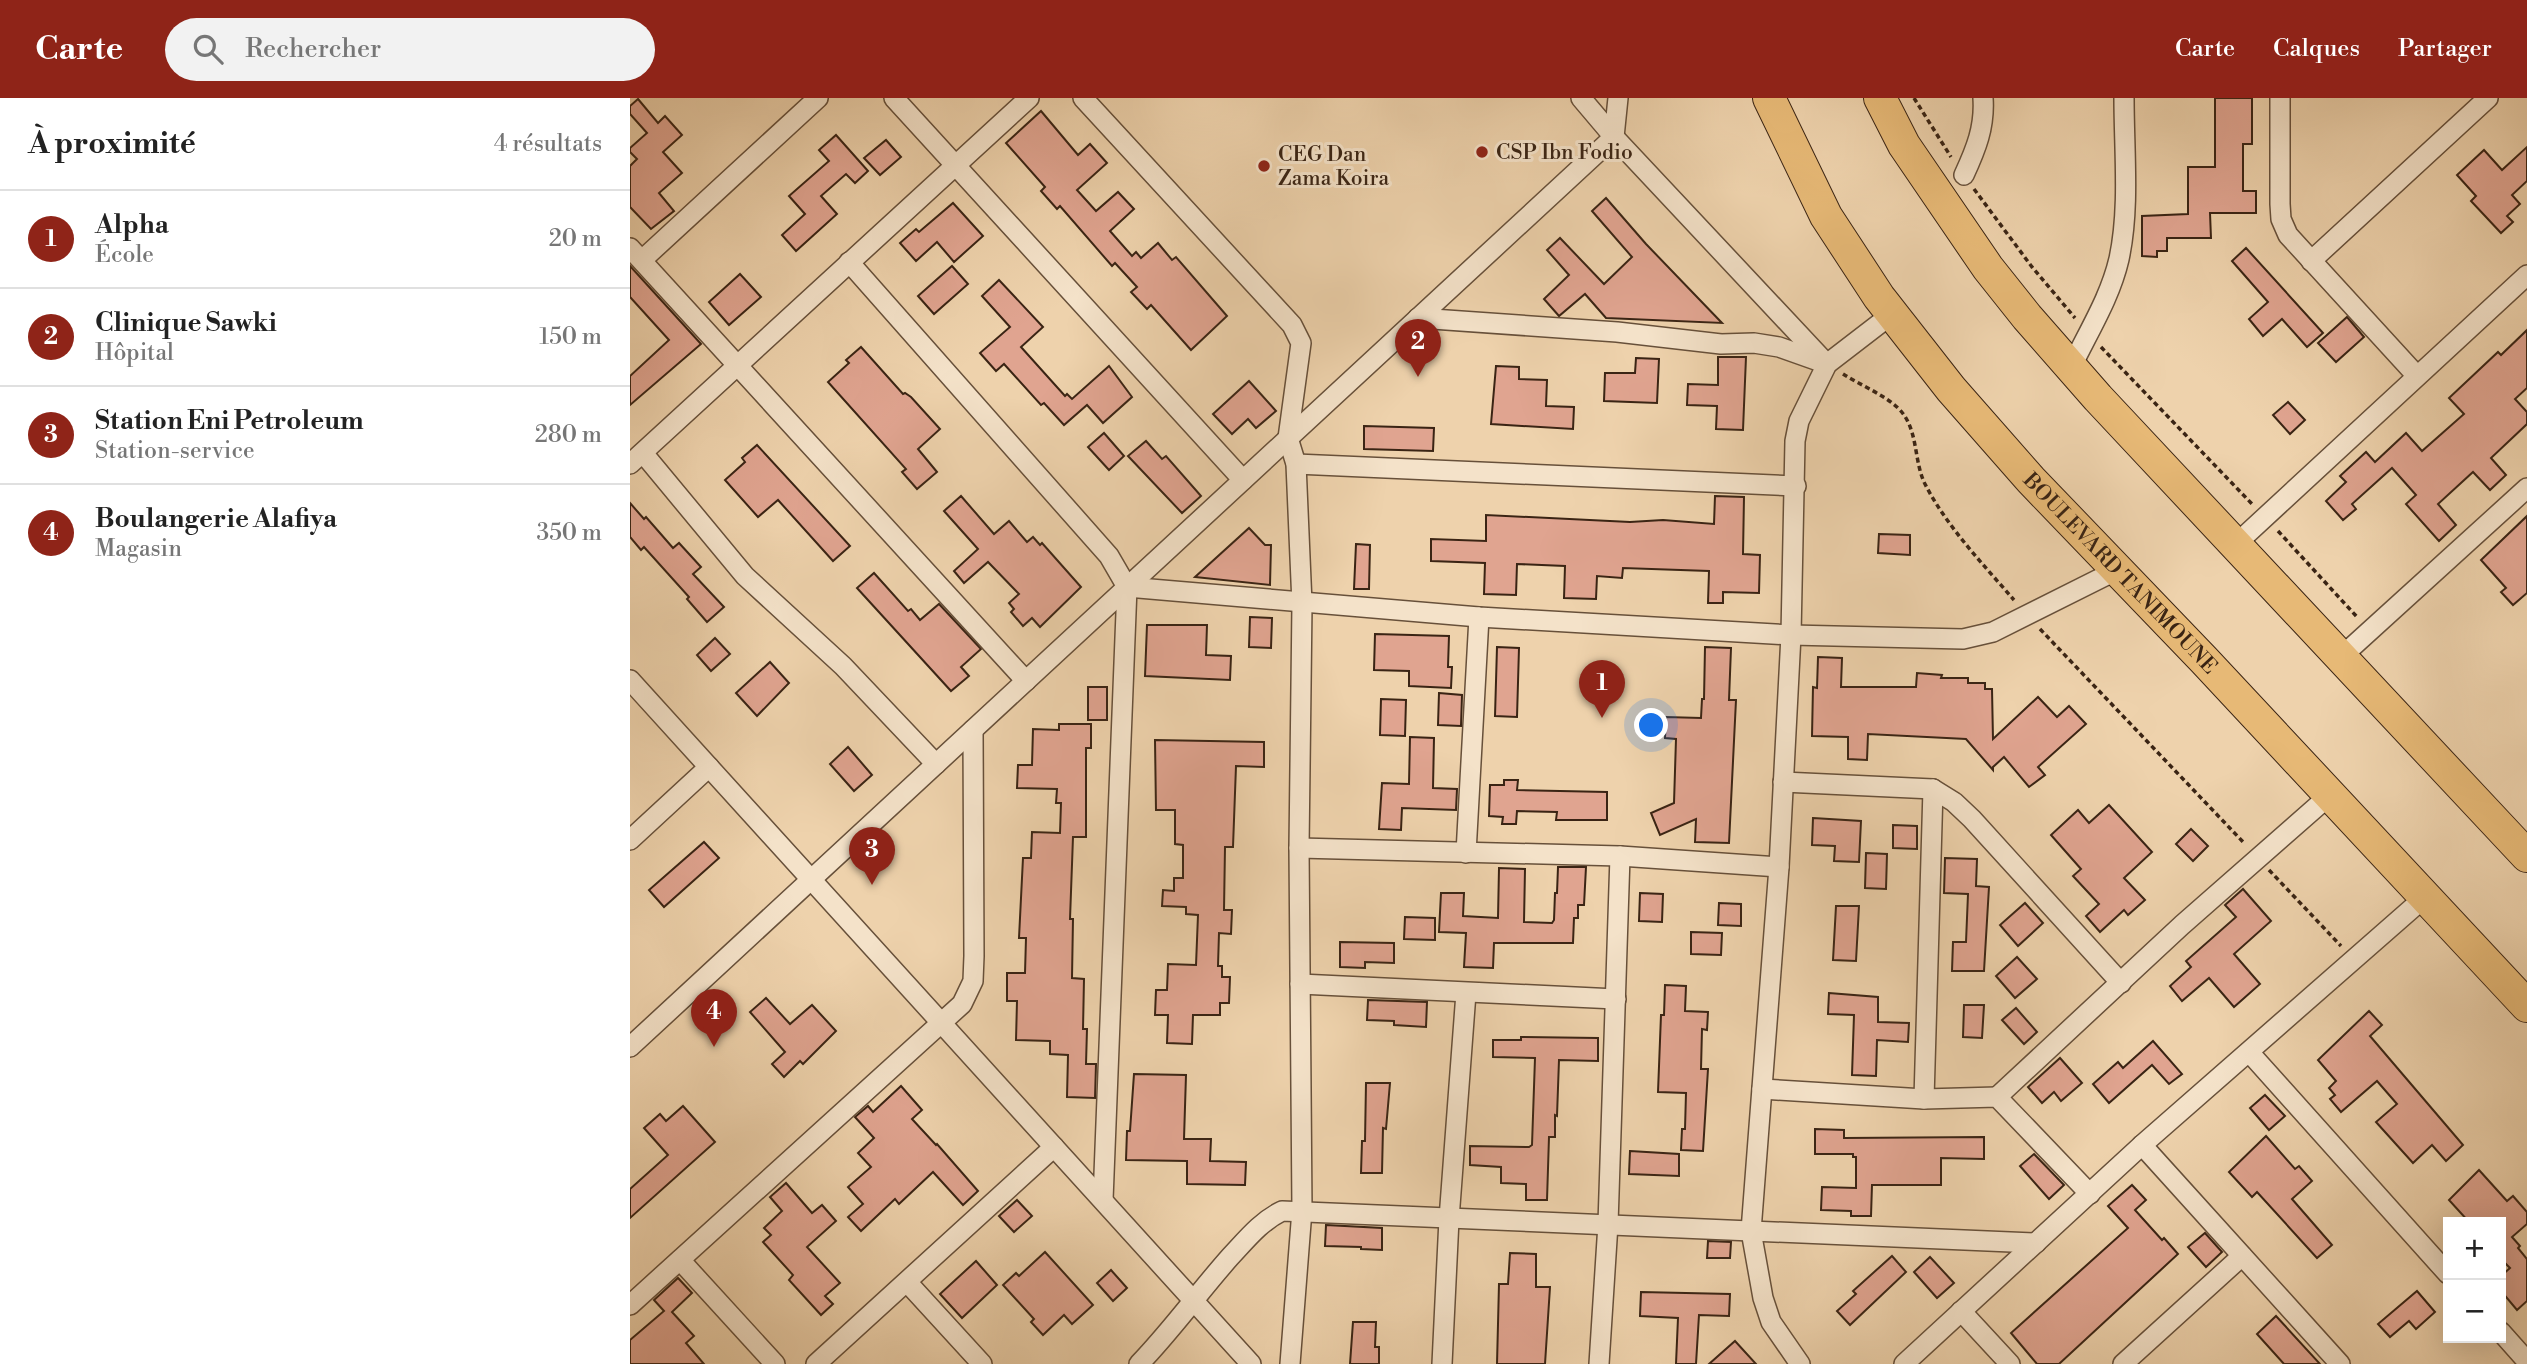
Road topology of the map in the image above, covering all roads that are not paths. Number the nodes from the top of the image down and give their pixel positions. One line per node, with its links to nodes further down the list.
1 (818, 98): 16 (street)
2 (894, 98): 14 (street)
3 (1029, 98): 14 (street)
4 (1083, 98): 26 (street)
5 (1581, 98): 13 (street)
6 (1618, 98): 13 (street)
7 (1769, 98): 21 (main road, BOULEVARD TANIMOUNE)
8 (1880, 98): 24 (main road)
9 (1983, 98): 15 (street)
10 (2124, 98): 24 (street)
11 (2280, 98): 17 (street)
12 (2488, 98): 17 (street)
13 (1614, 137): 20 (street); 22 (street)
14 (955, 164): 18 (street); 29 (street)
15 (1964, 175)
16 (636, 254): 23 (street)
17 (2311, 261): 25 (street)
18 (849, 262): 23 (street); 34 (street)
19 (2527, 275): 25 (street)
20 (1418, 318): 22 (street); 26 (street)
21 (1883, 322): 22 (street); 33 (main road, BOULEVARD TANIMOUNE)
22 (1827, 364): 30 (street)
23 (738, 365): 27 (street); 40 (street)
24 (2071, 368): 32 (main road)
25 (2417, 376): 32 (street)
26 (1288, 438): 28 (street); 29 (street)
27 (636, 458): 42 (street)
28 (1296, 464): 30 (street); 35 (street)
29 (1243, 480): 34 (street)
30 (1796, 486): 37 (street)
31 (2527, 488): 38 (street)
32 (2236, 544): 38 (main road)
33 (2117, 570): 37 (street); 46 (main road, BOULEVARD TANIMOUNE)
34 (1127, 587): 35 (street); 40 (street); 69 (street)
35 (1302, 604): 36 (street); 48 (street)
36 (1479, 617): 37 (street); 49 (street)
37 (1791, 635): 44 (street)
38 (2341, 657): 51 (main road)
39 (630, 680): 43 (street)
40 (1026, 681): 41 (street)
41 (973, 730): 42 (street); 60 (street)
42 (936, 764): 53 (street)
43 (709, 767): 47 (street); 53 (street)
44 (1783, 782): 45 (street); 52 (street)
45 (1933, 789): 55 (street); 65 (street)
46 (2330, 795): 54 (main road, BOULEVARD TANIMOUNE); 55 (street)
47 (630, 840)
48 (1299, 848): 49 (street); 56 (street)
49 (1466, 853): 50 (street)
50 (1620, 856): 52 (street); 58 (street)
51 (2527, 856)
52 (1779, 867): 63 (street)
53 (811, 880): 60 (street); 61 (street)
54 (2425, 897): 59 (main road, BOULEVARD TANIMOUNE); 62 (street)
55 (2121, 983): 64 (street)
56 (1300, 984): 57 (street); 70 (street)
57 (1466, 993): 58 (street); 71 (street)
58 (1616, 999): 72 (street)
59 (2527, 1006)
60 (942, 1023): 67 (street); 76 (street)
61 (630, 1047)
62 (2249, 1052): 66 (street); 77 (street)
63 (1762, 1090): 65 (street); 73 (street)
64 (1997, 1097): 65 (street); 68 (street)
65 (1924, 1099)
66 (2142, 1145): 68 (street); 75 (street)
67 (1054, 1147): 69 (street); 78 (street)
68 (2090, 1194): 74 (street)
69 (1103, 1200): 79 (street)
70 (1302, 1210): 71 (street); 79 (street); 89 (street)
71 (1448, 1219): 72 (street); 90 (street)
72 (1608, 1224): 73 (street); 91 (street)
73 (1752, 1231): 74 (street); 92 (street)
74 (2036, 1243): 81 (street)
75 (2242, 1256): 95 (street); 96 (street)
76 (680, 1260): 80 (street); 84 (street)
77 (2443, 1268)
78 (907, 1282): 85 (street); 86 (street)
79 (1193, 1299): 87 (street); 88 (street)
80 (630, 1305)
81 (1961, 1311): 93 (street); 94 (street)
82 (2506, 1338): 83 (street)
83 (2523, 1360)
84 (775, 1364)
85 (816, 1364)
86 (982, 1364)
87 (1139, 1364)
88 (1251, 1364)
89 (1290, 1364)
90 (1442, 1364)
91 (1599, 1364)
92 (1800, 1364)
93 (1904, 1364)
94 (2010, 1364)
95 (2123, 1364)
96 (2340, 1364)

